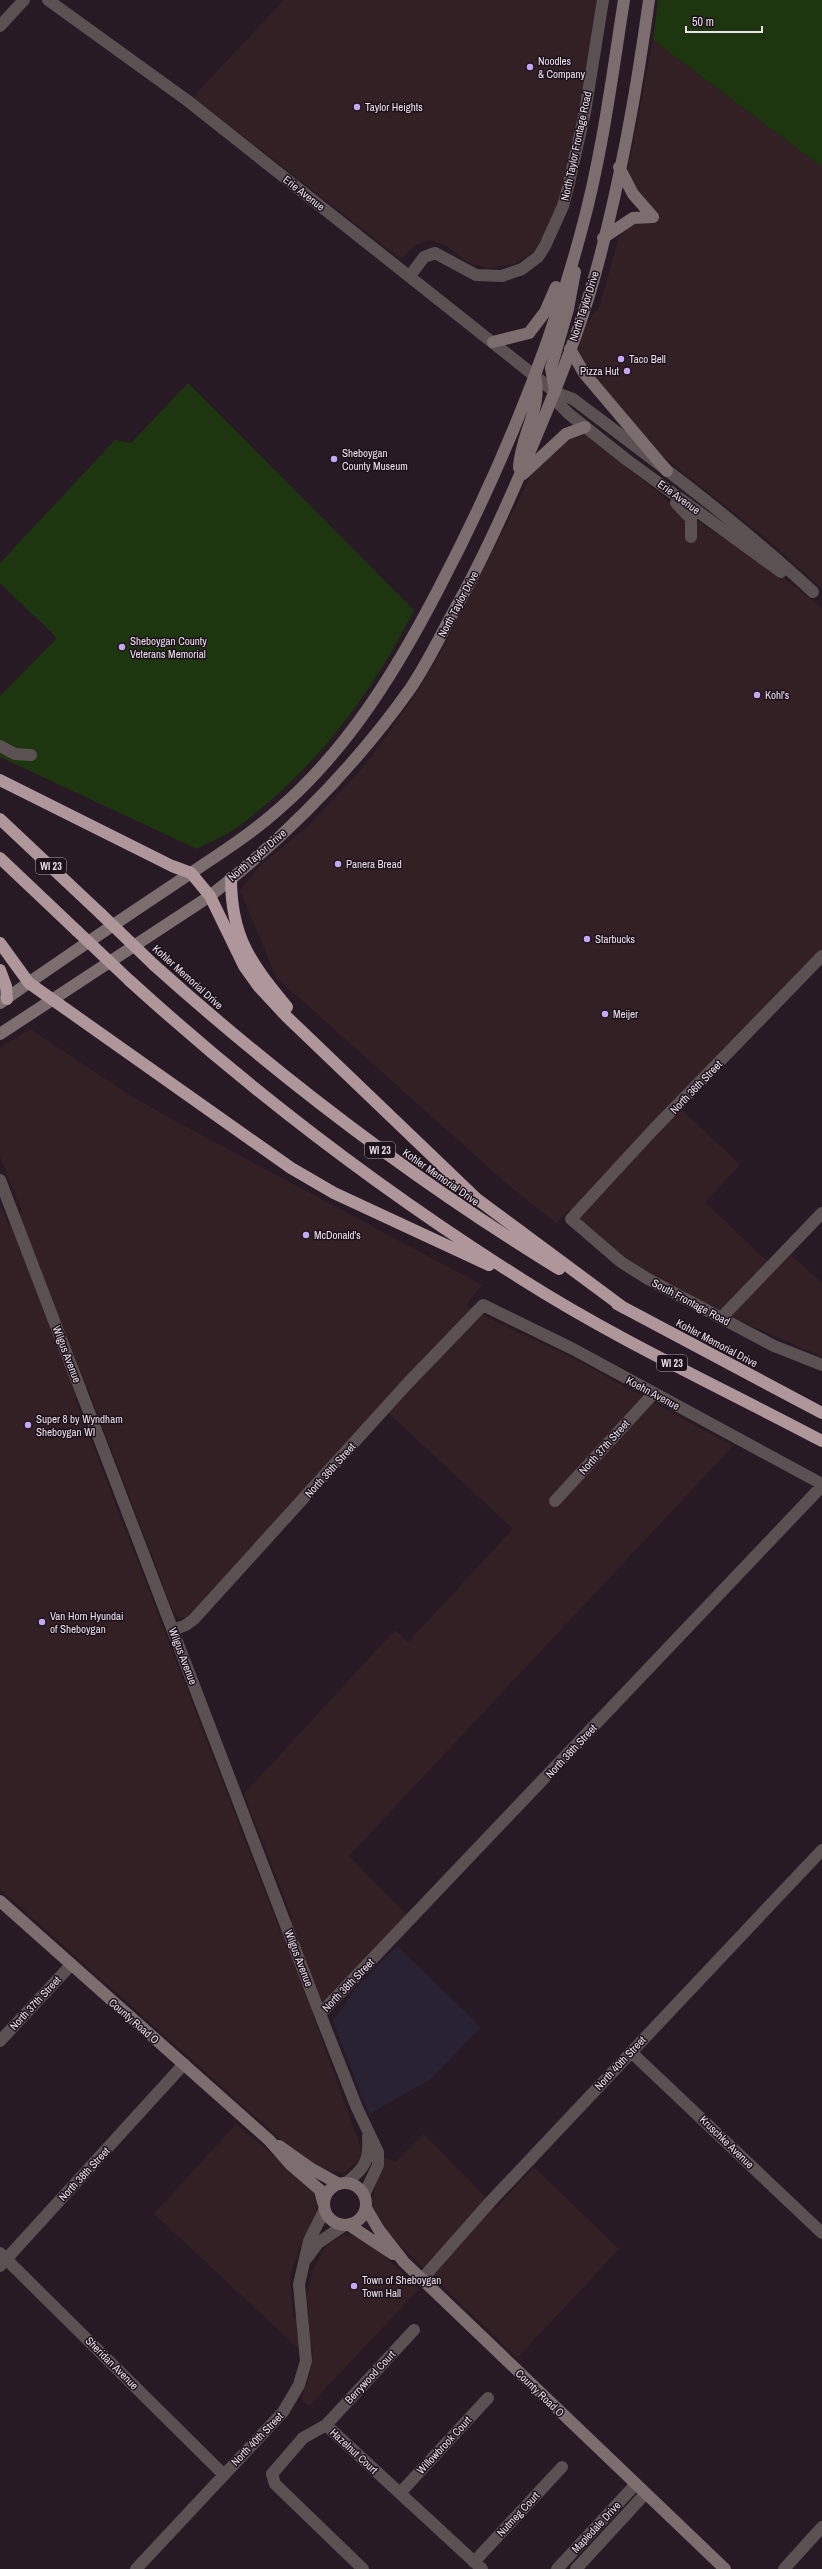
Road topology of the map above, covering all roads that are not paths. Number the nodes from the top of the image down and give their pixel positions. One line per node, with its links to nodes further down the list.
1 (24, 0): 6 (street)
2 (48, 0): 10 (street, Erie Avenue)
3 (603, 0): 10 (street, North Taylor Frontage Road)
4 (624, 0): 8 (main road, North Taylor Drive)
5 (649, 0): 7 (main road, North Taylor Drive)
6 (0, 26)
7 (619, 167): 9 (main road, North Taylor Drive); 9 (main road)
8 (581, 234): 11 (main road); 13 (main road, North Taylor Drive); 14 (main road)
9 (603, 238): 12 (main road, North Taylor Drive)
10 (410, 276): 11 (street, Erie Avenue)
11 (493, 342): 13 (street, Erie Avenue)
12 (570, 349): 14 (main road, North Taylor Drive); 17 (main road)
13 (535, 376): 14 (street, Erie Avenue); 18 (main road); 26 (main road, North Taylor Drive)
14 (555, 392): 15 (street, Erie Avenue); 17 (street, Erie Avenue); 18 (main road, North Taylor Drive)
15 (585, 427): 16 (street, Erie Avenue); 18 (main road)
16 (627, 460): 19 (street); 20 (street, Erie Avenue)
17 (667, 471): 20 (street, Erie Avenue)
18 (518, 479): 27 (main road, North Taylor Drive)
19 (691, 537)
20 (818, 596)
21 (0, 746): 22 (street)
22 (31, 755)
23 (0, 780): 26 (highway)
24 (0, 819): 42 (highway, Kohler Memorial Drive / WI 23, bridge)
25 (0, 858): 40 (highway, WI 23, bridge)
26 (191, 873): 28 (highway); 32 (main road, North Taylor Drive)
27 (232, 878): 28 (main road, North Taylor Drive); 36 (highway)
28 (210, 896): 33 (main road, North Taylor Drive); 36 (highway)
29 (0, 944): 32 (highway)
30 (822, 956): 39 (street, North 36th Street)
31 (0, 970): 34 (highway)
32 (29, 982): 33 (highway); 34 (main road, North Taylor Drive)
33 (52, 998): 35 (main road, North Taylor Drive); 40 (highway)
34 (3, 1001)
35 (0, 1034)
36 (337, 1066): 42 (highway)
37 (0, 1180): 50 (street, Wilgus Avenue)
38 (822, 1213): 43 (street)
39 (571, 1219): 43 (street, South Frontage Road)
40 (524, 1281): 47 (highway, WI 23)
41 (483, 1305): 45 (street, Koehn Avenue); 50 (street, North 36th Street)
42 (624, 1308): 46 (highway, Kohler Memorial Drive / WI 23)
43 (722, 1318): 44 (street, South Frontage Road)
44 (822, 1365)
45 (653, 1394): 48 (street, Koehn Avenue); 49 (street, North 37th Street)
46 (822, 1413)
47 (822, 1442)
48 (822, 1485): 54 (street, North 38th Street)
49 (555, 1501)
50 (173, 1630): 54 (street, Wilgus Avenue)
51 (822, 1850): 56 (street, North 40th Street)
52 (0, 1902): 53 (main road, County Road O)
53 (70, 1965): 55 (street, North 37th Street); 57 (main road, County Road O)
54 (320, 2014): 58 (street, Wilgus Avenue)
55 (0, 2041)
56 (631, 2052): 65 (street, Kruschke Avenue); 69 (street, North 40th Street)
57 (184, 2064): 59 (main road, County Road O); 66 (street, North 38th Street)
58 (368, 2131): 60 (street, Wilgus Avenue); 61 (street, Wilgus Avenue)
59 (269, 2140): 60 (main road, County Road O); 62 (main road, County Road O)
60 (342, 2184): 61 (main road); 62 (main road)
61 (364, 2195): 63 (main road)
62 (324, 2206): 64 (main road); 68 (street, North 40th Street)
63 (366, 2208): 64 (main road); 67 (main road, County Road O)
64 (346, 2225): 67 (main road); 68 (street)
65 (822, 2234)
66 (2, 2259): 74 (street, Sheridan Avenue)
67 (404, 2262): 69 (main road, County Road O)
68 (304, 2264): 74 (street, North 40th Street)
69 (422, 2279): 75 (main road, County Road O)
70 (414, 2330): 72 (street, Berrywood Court)
71 (488, 2398): 76 (street, Willowbrook Court)
72 (326, 2425): 76 (street, Hazelnut Court); 81 (street, Hazelnut Court)
73 (562, 2466): 79 (street, Nutmeg Court)
74 (224, 2474): 80 (street, North 40th Street)
75 (635, 2485): 77 (main road, County Road O); 82 (street, Mapledale Drive)
76 (400, 2493): 79 (street, Hazelnut Court)
77 (645, 2494): 83 (street, Mapledale Drive); 84 (main road, County Road O)
78 (822, 2527): 85 (street)
79 (478, 2566)
80 (136, 2569)
81 (363, 2569)
82 (557, 2569)
83 (576, 2569)
84 (725, 2569)
85 (784, 2569)

